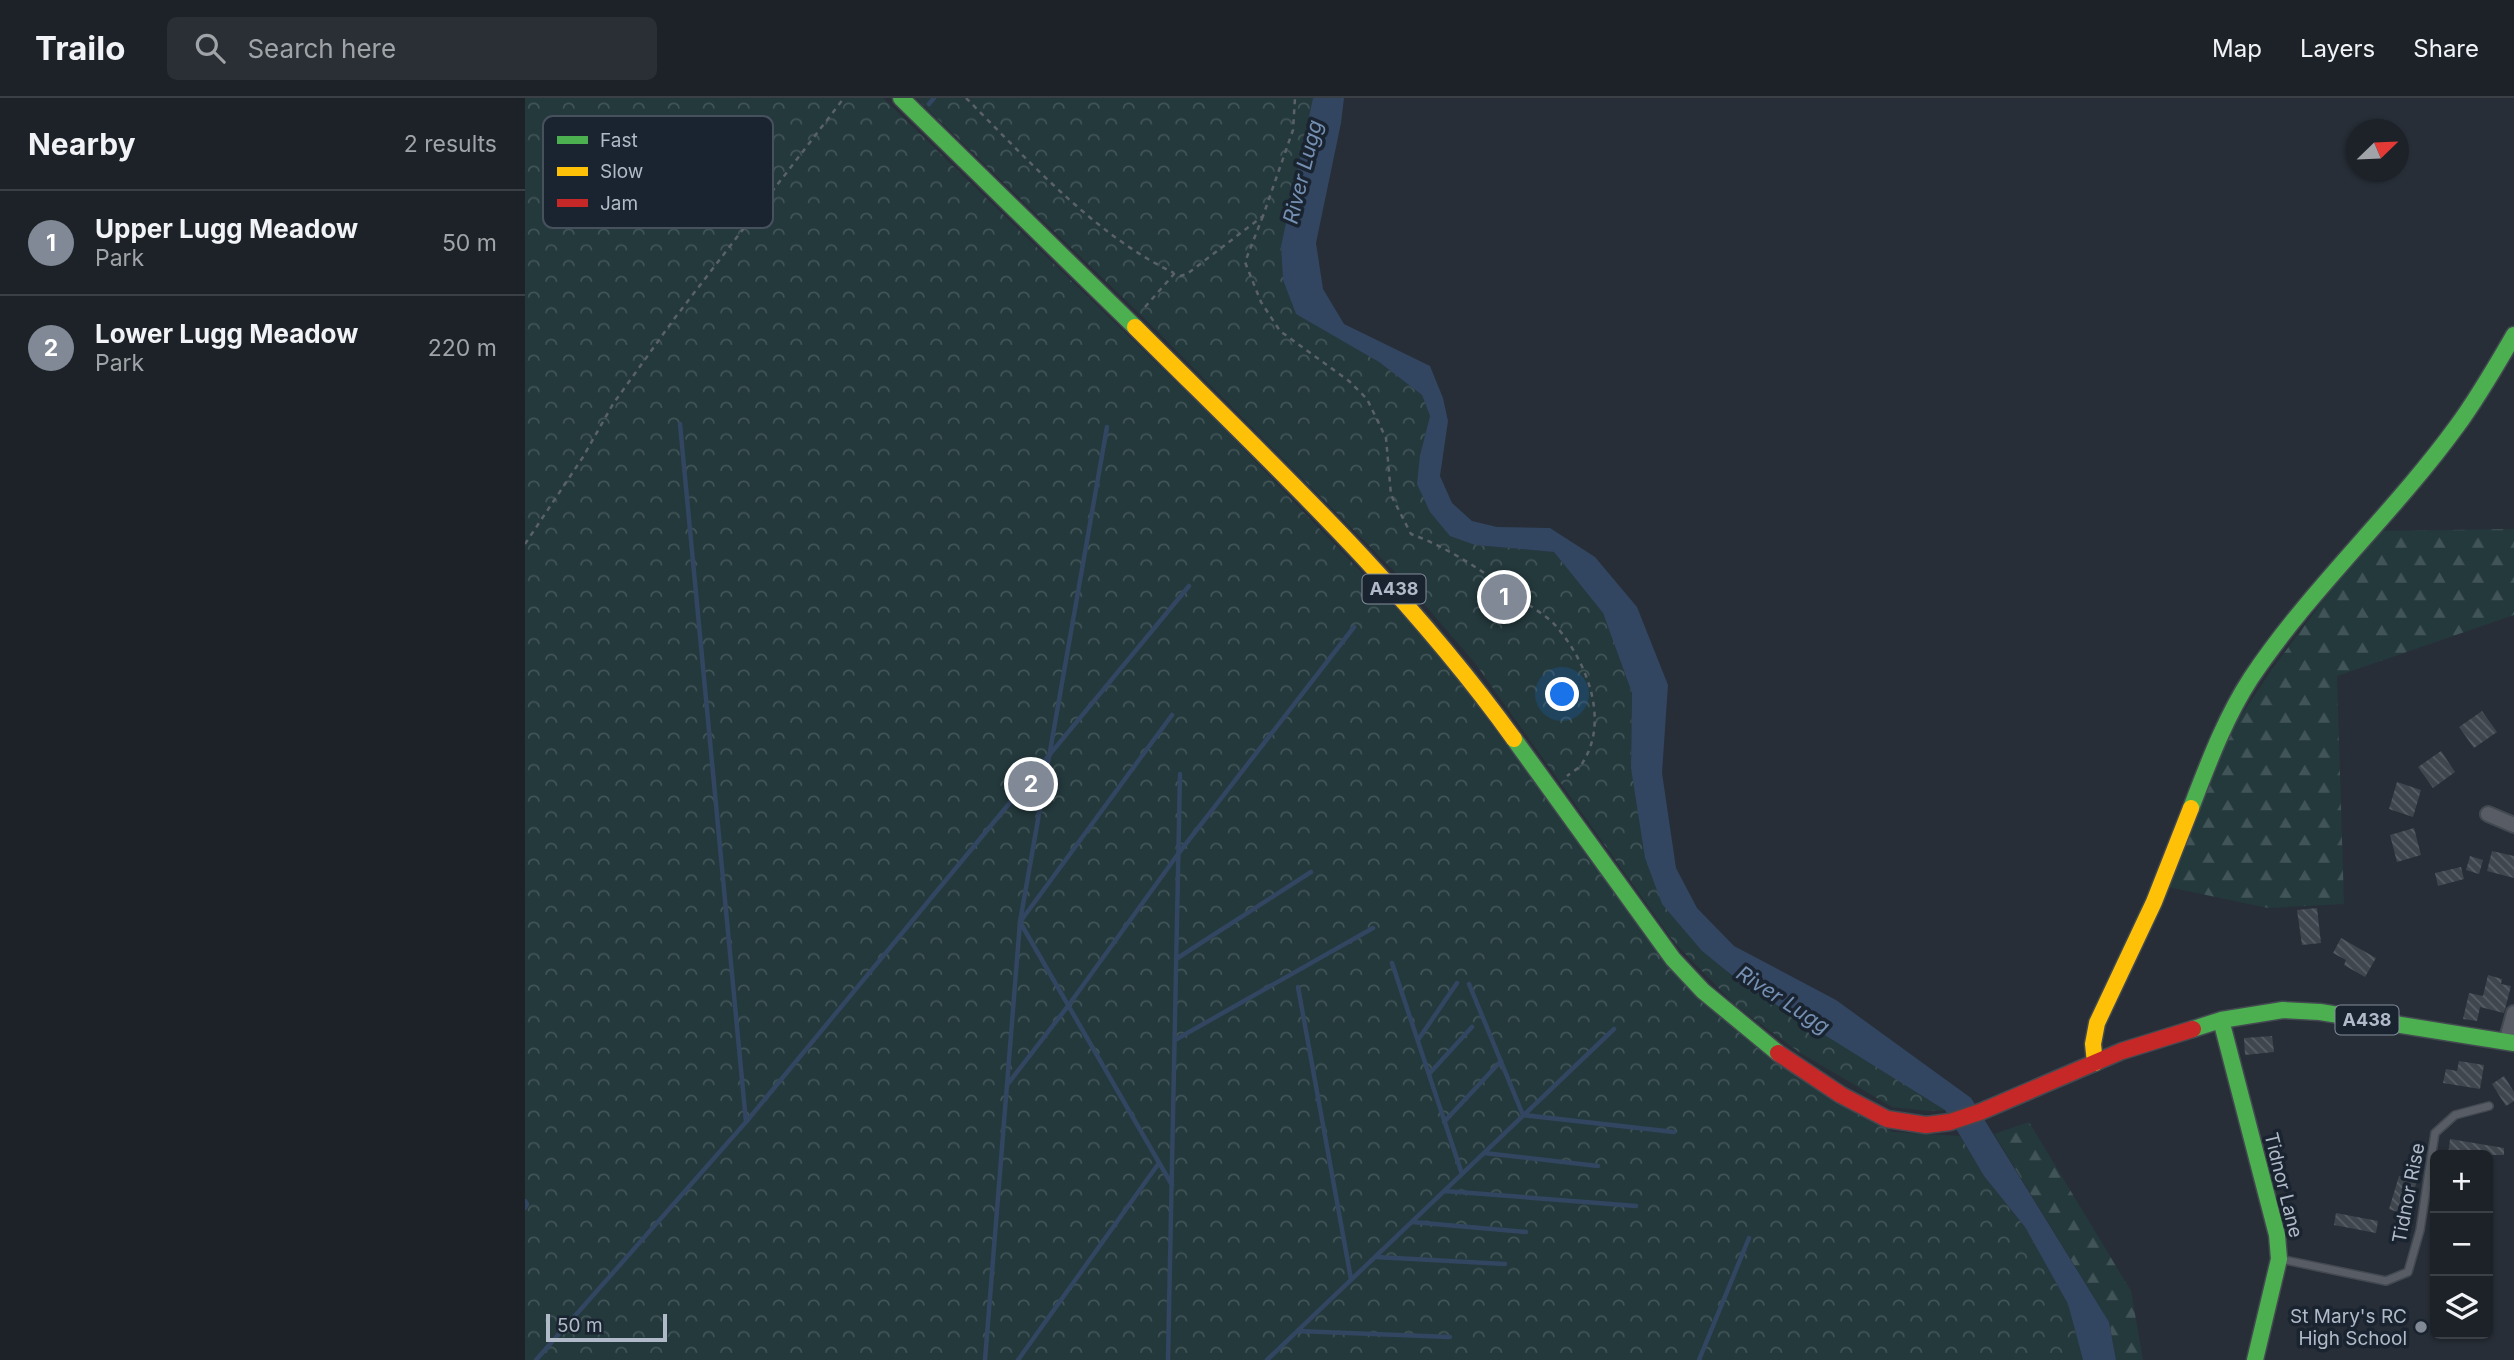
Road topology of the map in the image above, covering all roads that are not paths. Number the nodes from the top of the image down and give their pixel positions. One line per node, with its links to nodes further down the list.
1 (901, 98): 8 (main road, A438)
2 (2514, 335): 8 (main road)
3 (2488, 814): 4 (street)
4 (2514, 825)
5 (2514, 1013): 7 (street)
6 (2221, 1020): 7 (main road, A438); 8 (main road, A438); 10 (main road, Tidnor Lane)
7 (2510, 1043)
8 (2095, 1063)
9 (2489, 1106): 10 (lane, Tidnor Rise)
10 (2279, 1259): 11 (main road, Tidnor Lane)
11 (2255, 1360)

